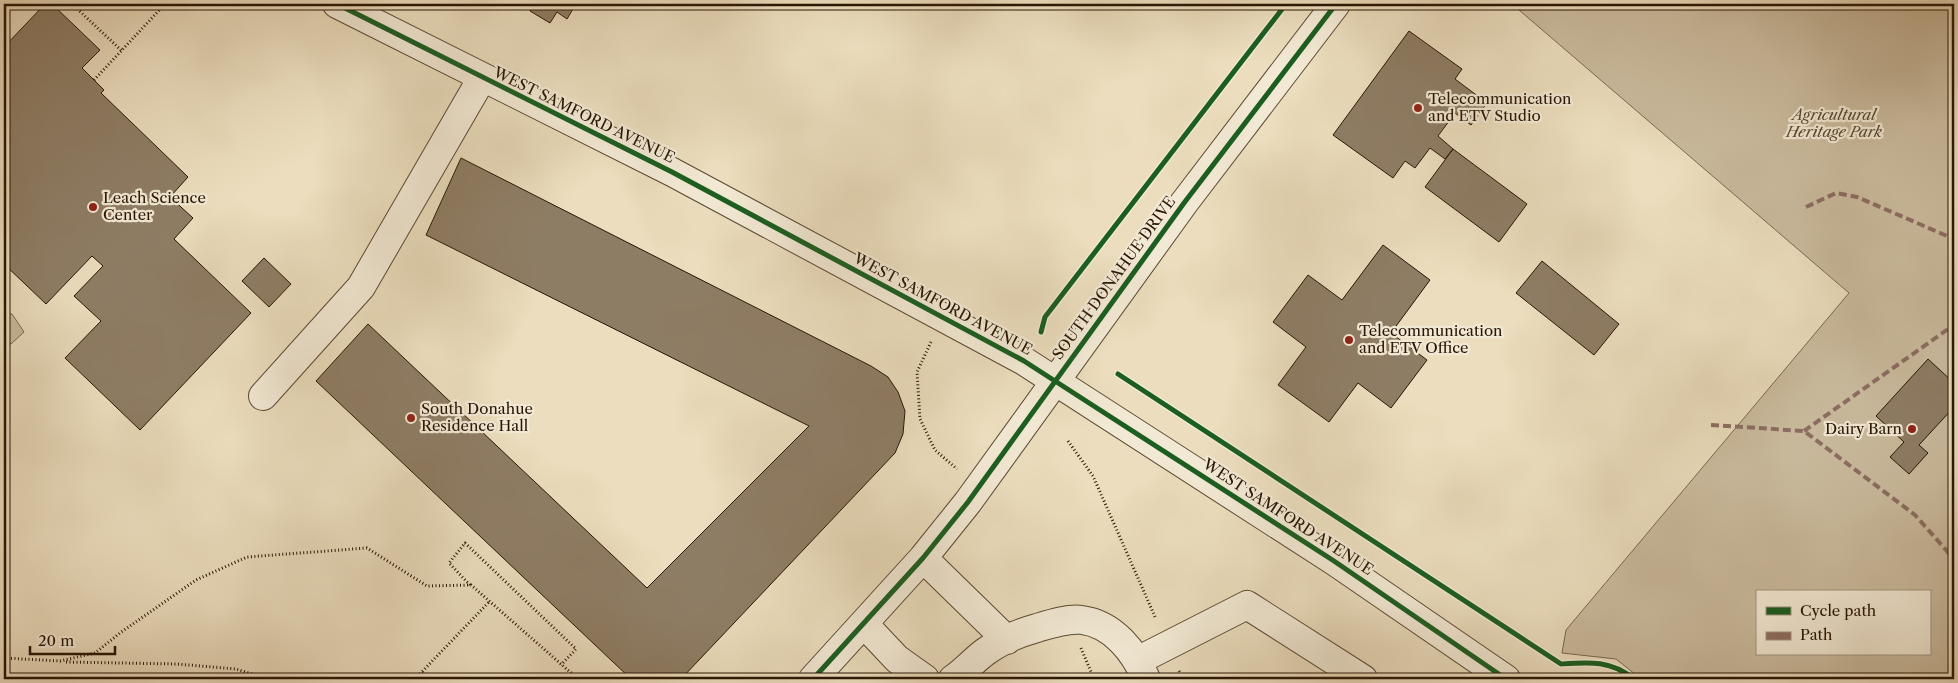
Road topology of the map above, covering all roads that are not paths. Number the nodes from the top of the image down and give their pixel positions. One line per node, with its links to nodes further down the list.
1 (1336, 4): 4 (street, SOUTH DONAHUE DRIVE)
2 (345, 5): 3 (street, WEST SAMFORD AVENUE)
3 (482, 78): 4 (street, WEST SAMFORD AVENUE); 5 (street)
4 (1056, 380): 6 (street, SOUTH DONAHUE DRIVE); 14 (street, WEST SAMFORD AVENUE)
5 (263, 396)
6 (923, 558): 7 (street, SOUTH DONAHUE DRIVE); 8 (street)
7 (864, 624): 10 (street, SOUTH DONAHUE DRIVE); 11 (street)
8 (1008, 640): 9 (street); 12 (street)
9 (1142, 670): 13 (street)
10 (813, 679)
11 (925, 679)
12 (953, 679)
13 (1363, 679)
14 (1506, 679)

